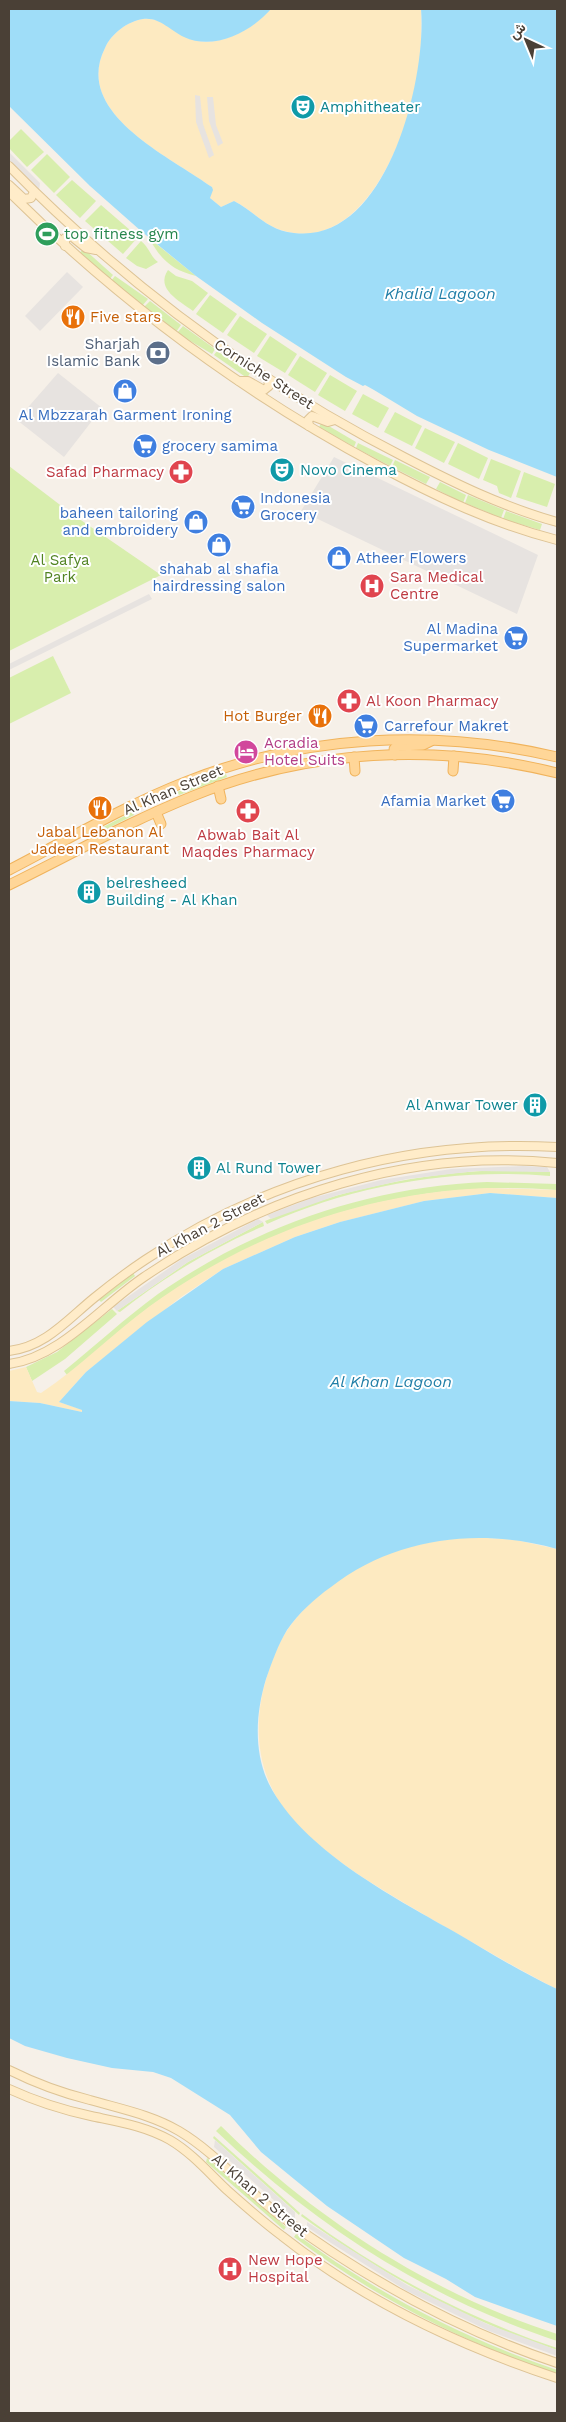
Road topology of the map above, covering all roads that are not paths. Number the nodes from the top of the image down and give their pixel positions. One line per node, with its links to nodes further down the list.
1 (9, 166): 4 (main road, Corniche Street)
2 (9, 185): 4 (main road)
3 (9, 192): 5 (main road, Corniche Street)
4 (34, 192): 6 (main road, Corniche Street)
5 (64, 246): 6 (main road); 8 (main road, Corniche Street)
6 (96, 250): 7 (main road, Corniche Street)
7 (268, 379): 8 (main road); 9 (main road, Corniche Street)
8 (239, 381): 10 (main road, Corniche Street)
9 (335, 420): 10 (main road); 11 (main road, Corniche Street)
10 (309, 426): 12 (main road, Corniche Street)
11 (557, 522)
12 (557, 540)
13 (434, 740): 14 (main road); 17 (main road, Al Khan Street); 26 (main road, Al Khan Street)
14 (395, 754): 15 (main road, Al Khan Street); 16 (main road, Al Khan Street)
15 (454, 756): 18 (main road); 20 (main road, Al Khan Street)
16 (354, 757): 19 (main road); 21 (main road, Al Khan Street)
17 (557, 757)
18 (453, 770)
19 (355, 771)
20 (557, 773)
21 (218, 786): 22 (main road); 23 (main road, Al Khan Street)
22 (221, 799)
23 (156, 812): 24 (main road); 25 (main road, Al Khan Street)
24 (161, 824)
25 (56, 862): 27 (main road, Al Khan Street); 28 (main road)
26 (9, 870)
27 (9, 885)
28 (9, 892)
29 (557, 1148): 31 (main road, Al Khan 2 Street)
30 (557, 1162): 32 (main road, Al Khan 2 Street)
31 (9, 1351)
32 (9, 1364)
33 (9, 2070): 35 (main road, Al Khan 2 Street)
34 (9, 2089): 36 (main road, Al Khan 2 Street)
35 (189, 2138): 36 (main road); 37 (main road, Al Khan 2 Street)
36 (181, 2148): 38 (main road, Al Khan 2 Street)
37 (207, 2151): 38 (main road); 39 (main road, Al Khan 2 Street)
38 (197, 2161): 40 (main road, Al Khan 2 Street)
39 (557, 2364)
40 (557, 2378)

